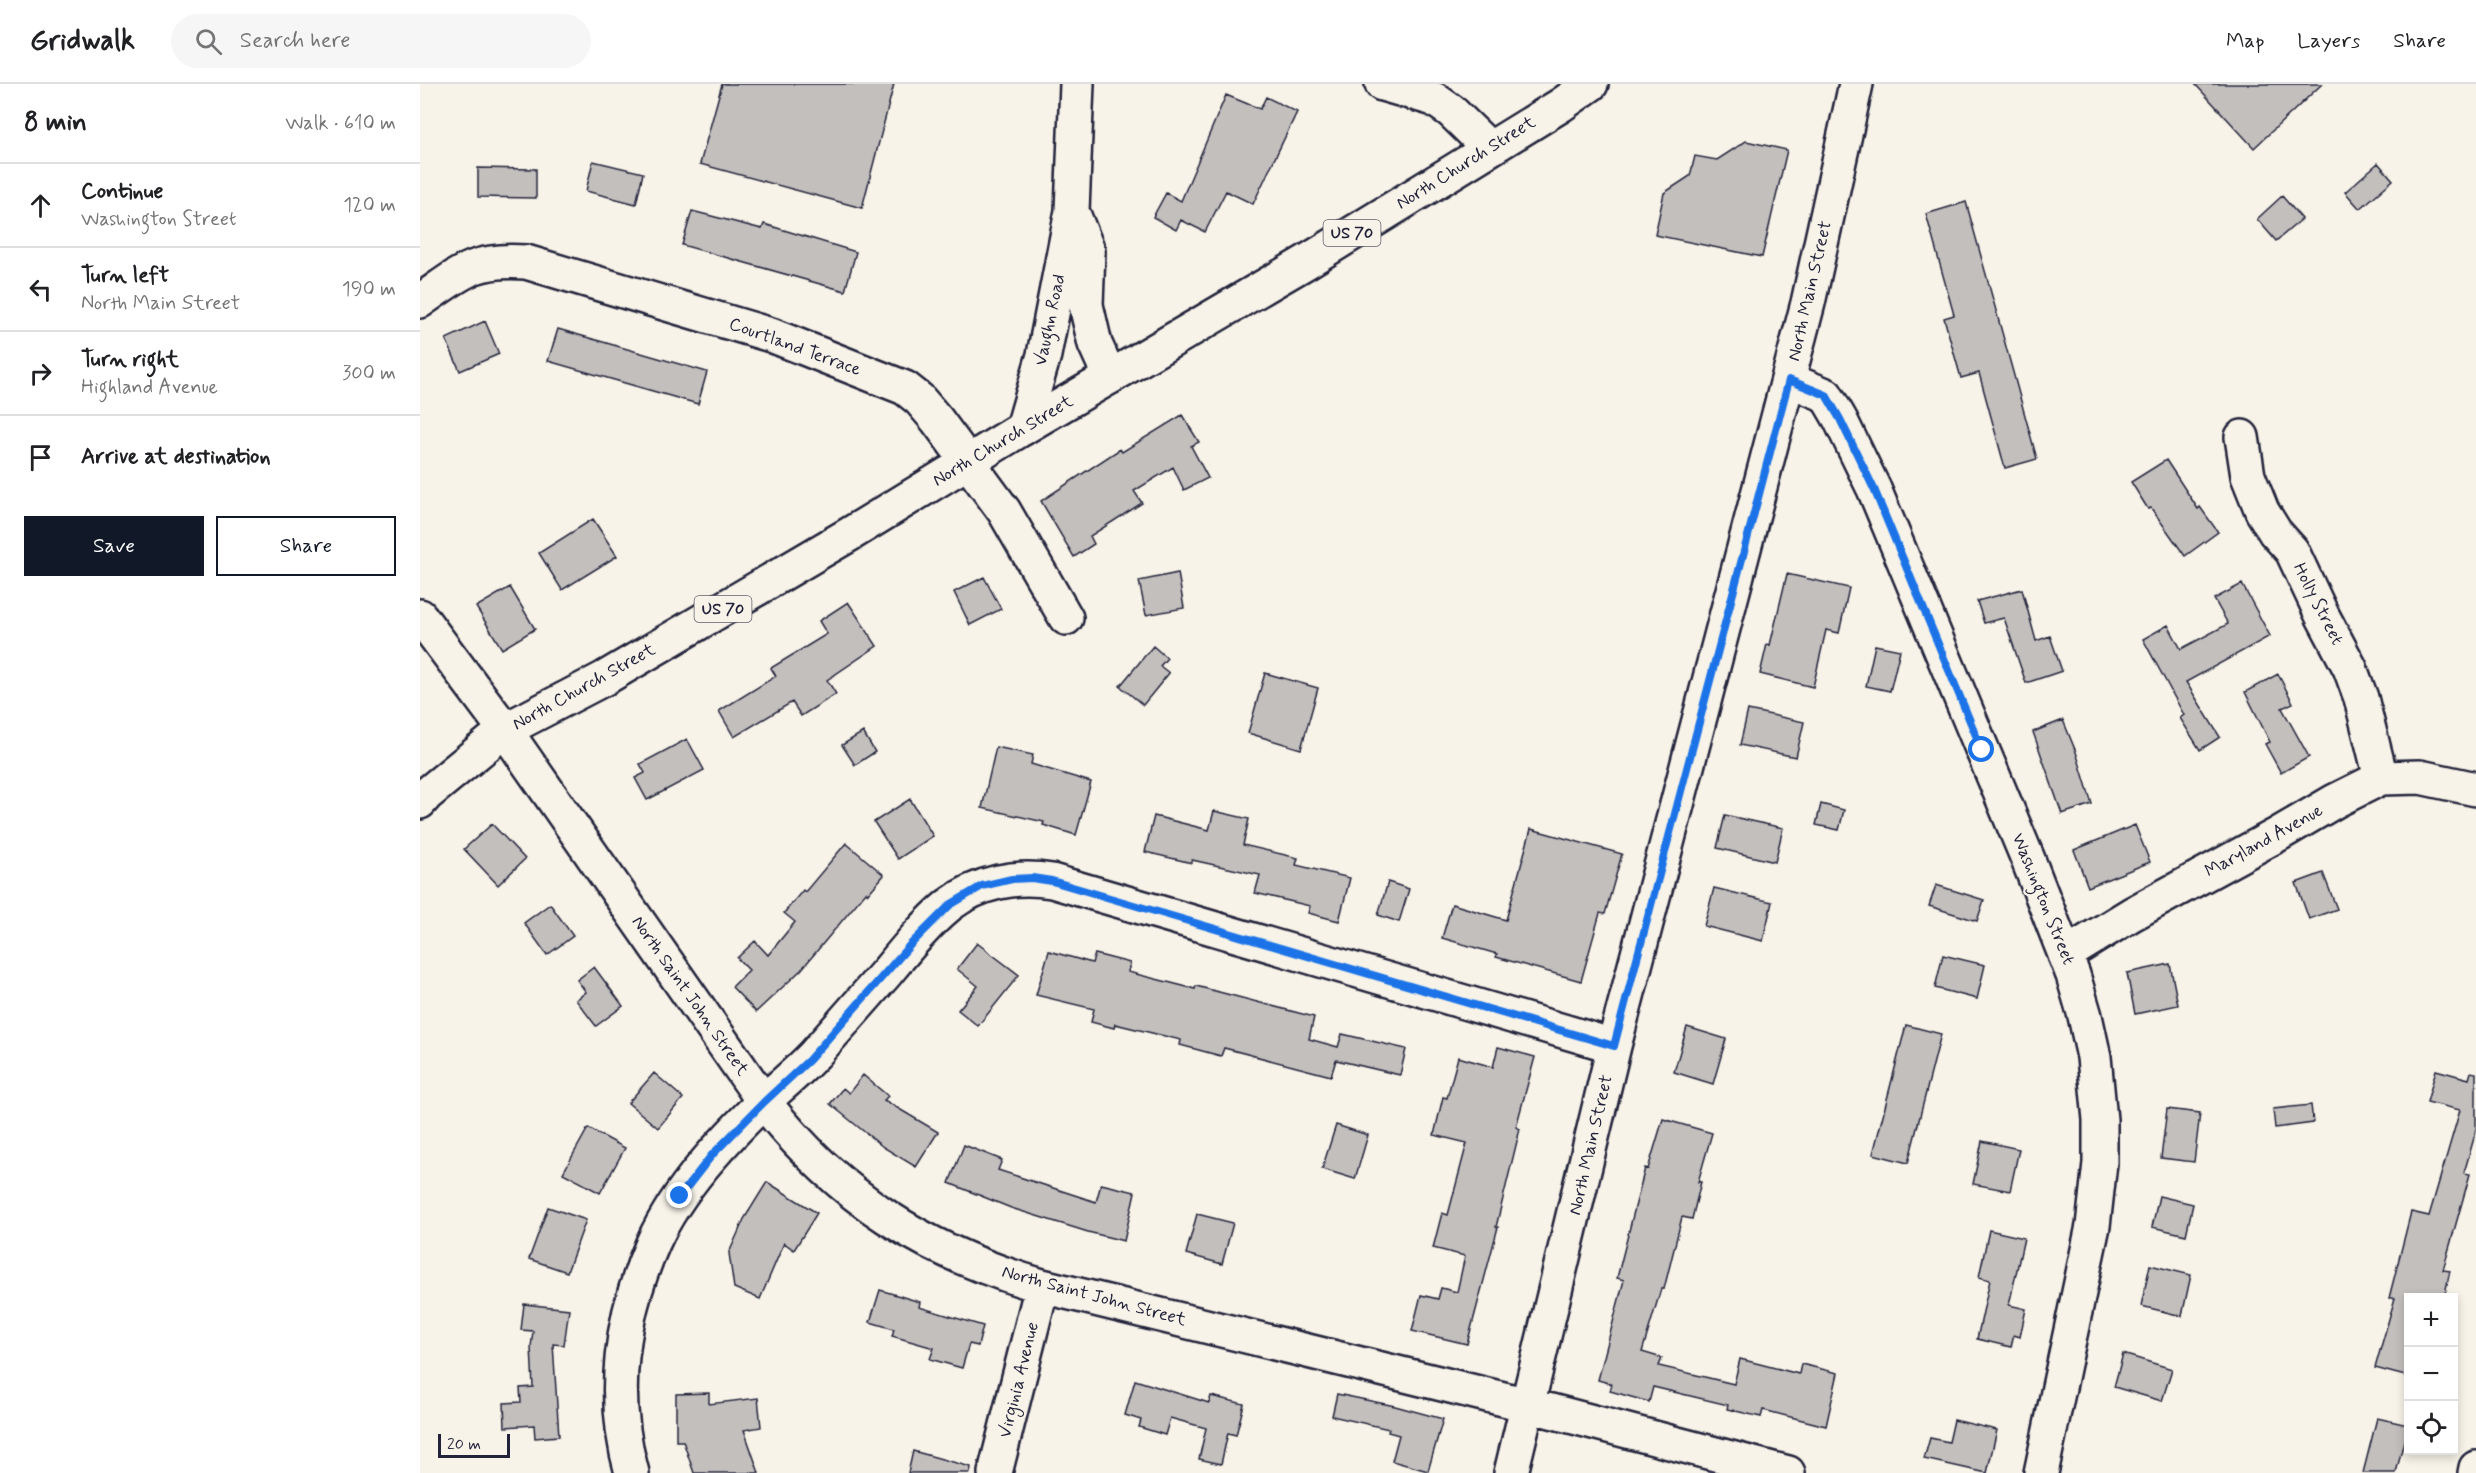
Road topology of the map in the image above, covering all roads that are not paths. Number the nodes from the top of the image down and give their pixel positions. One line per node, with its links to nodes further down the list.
1 (1077, 84): 6 (street, Vaughn Road)
2 (1382, 84): 5 (street)
3 (1591, 84): 5 (street, North Church Street / US 70)
4 (1856, 84): 9 (street, North Main Street)
5 (1490, 148): 8 (street, North Church Street / US 70)
6 (1072, 211): 8 (street, Vaughn Road); 10 (street, Vaughn Road)
7 (420, 301): 12 (street, Courtland Terrace)
8 (1110, 377): 10 (street, North Church Street / US 70)
9 (1789, 380): 19 (street, Washington Street); 20 (street, North Main Street)
10 (1023, 428): 12 (street, North Church Street / US 70)
11 (2242, 437): 16 (street, Holly Street)
12 (967, 462): 14 (street, Courtland Terrace); 15 (street, North Church Street / US 70)
13 (420, 616): 15 (street, North Saint John Street)
14 (1066, 618)
15 (505, 730): 18 (street, North Church Street / US 70); 21 (street, North Saint John Street)
16 (2381, 778): 17 (street, Maryland Avenue); 19 (street, Maryland Avenue)
17 (2476, 789)
18 (422, 798)
19 (2065, 955): 29 (street, Washington Street)
20 (1614, 1046): 21 (street); 23 (street, North Main Street)
21 (764, 1102): 22 (street, North Saint John Street); 25 (street)
22 (1042, 1286): 23 (street, North Saint John Street); 26 (street, Virginia Avenue)
23 (1528, 1405): 27 (street, North Main Street); 28 (street, North Saint John Street)
24 (2476, 1468): 30 (street)
25 (632, 1473)
26 (995, 1473)
27 (1511, 1473)
28 (1788, 1473)
29 (2041, 1473)
30 (2475, 1473)

